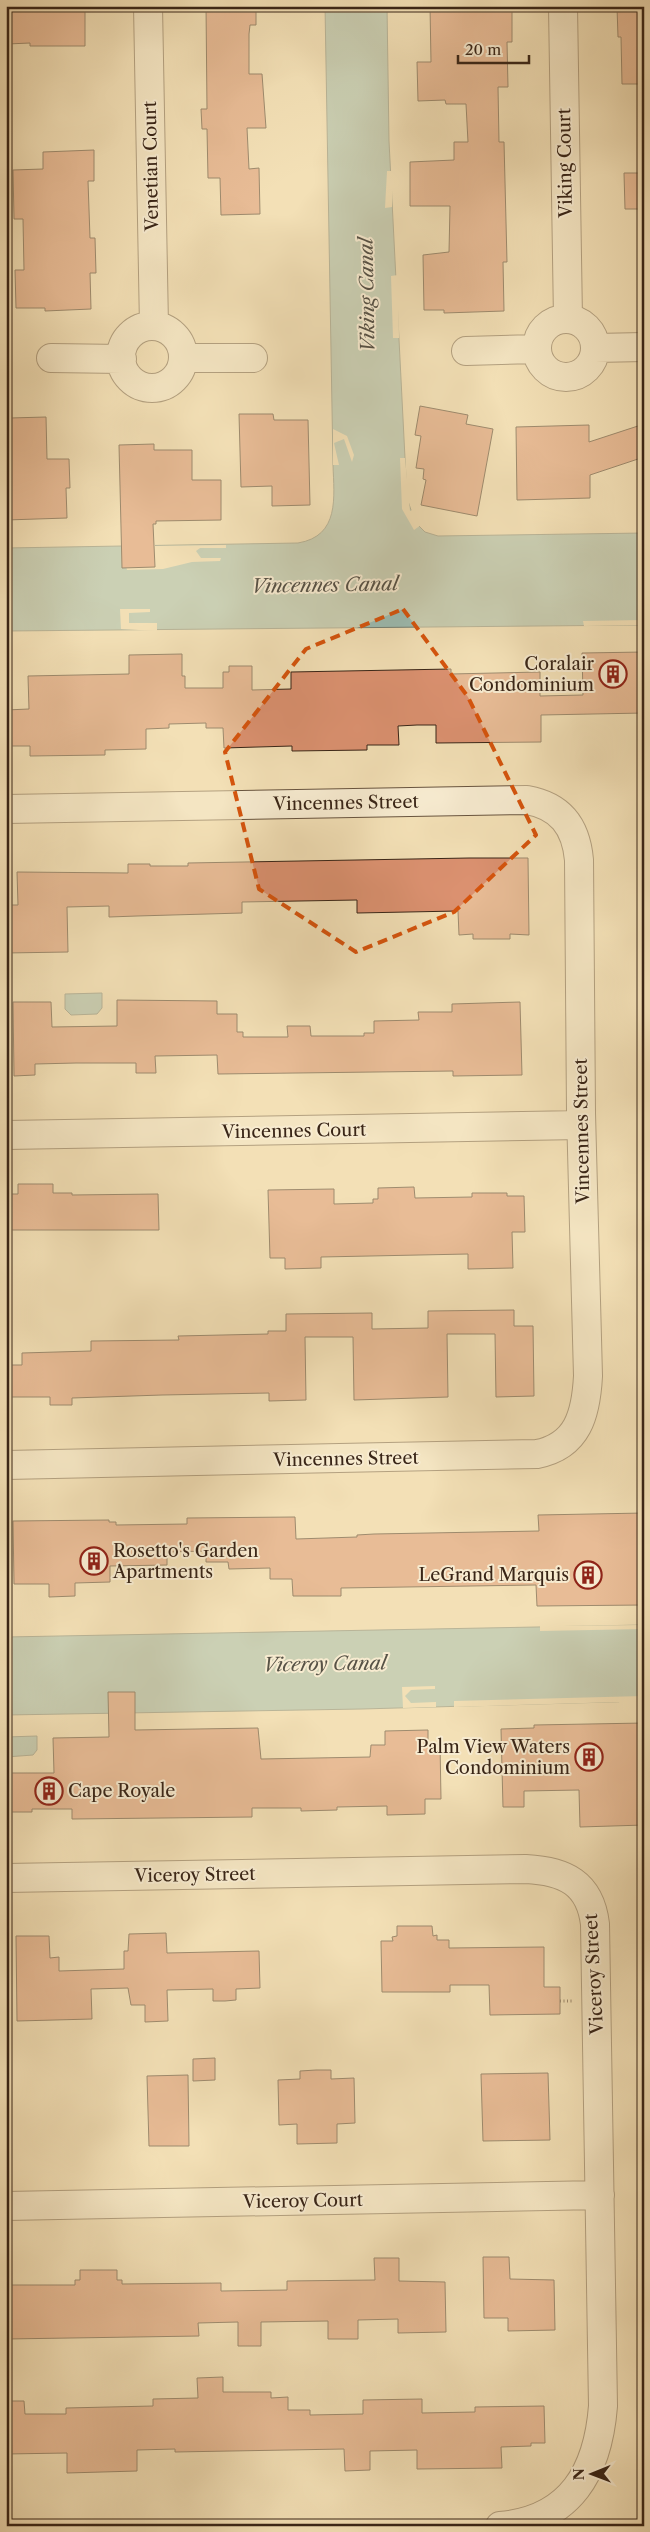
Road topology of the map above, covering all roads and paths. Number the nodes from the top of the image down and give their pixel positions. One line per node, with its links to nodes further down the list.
1 (148, 6): 4 (street, Venetian Court)
2 (562, 6): 3 (street, Viking Court)
3 (568, 319): 6 (street); 7 (street)
4 (154, 326): 10 (street); 12 (street)
5 (644, 347): 6 (street)
6 (594, 348): 7 (street)
7 (537, 349): 8 (street)
8 (466, 351)
9 (51, 358): 12 (street)
10 (183, 358): 11 (street); 12 (street)
11 (253, 358)
12 (122, 359)
13 (6, 809): 14 (street, Vincennes Street)
14 (581, 1124): 15 (street, Vincennes Court); 16 (street, Vincennes Street)
15 (6, 1135)
16 (6, 1465)
17 (6, 1878): 18 (street, Viceroy Street)
18 (600, 2195): 19 (street, Viceroy Court); 20 (street, Viceroy Street)
19 (6, 2206)
20 (500, 2526)

